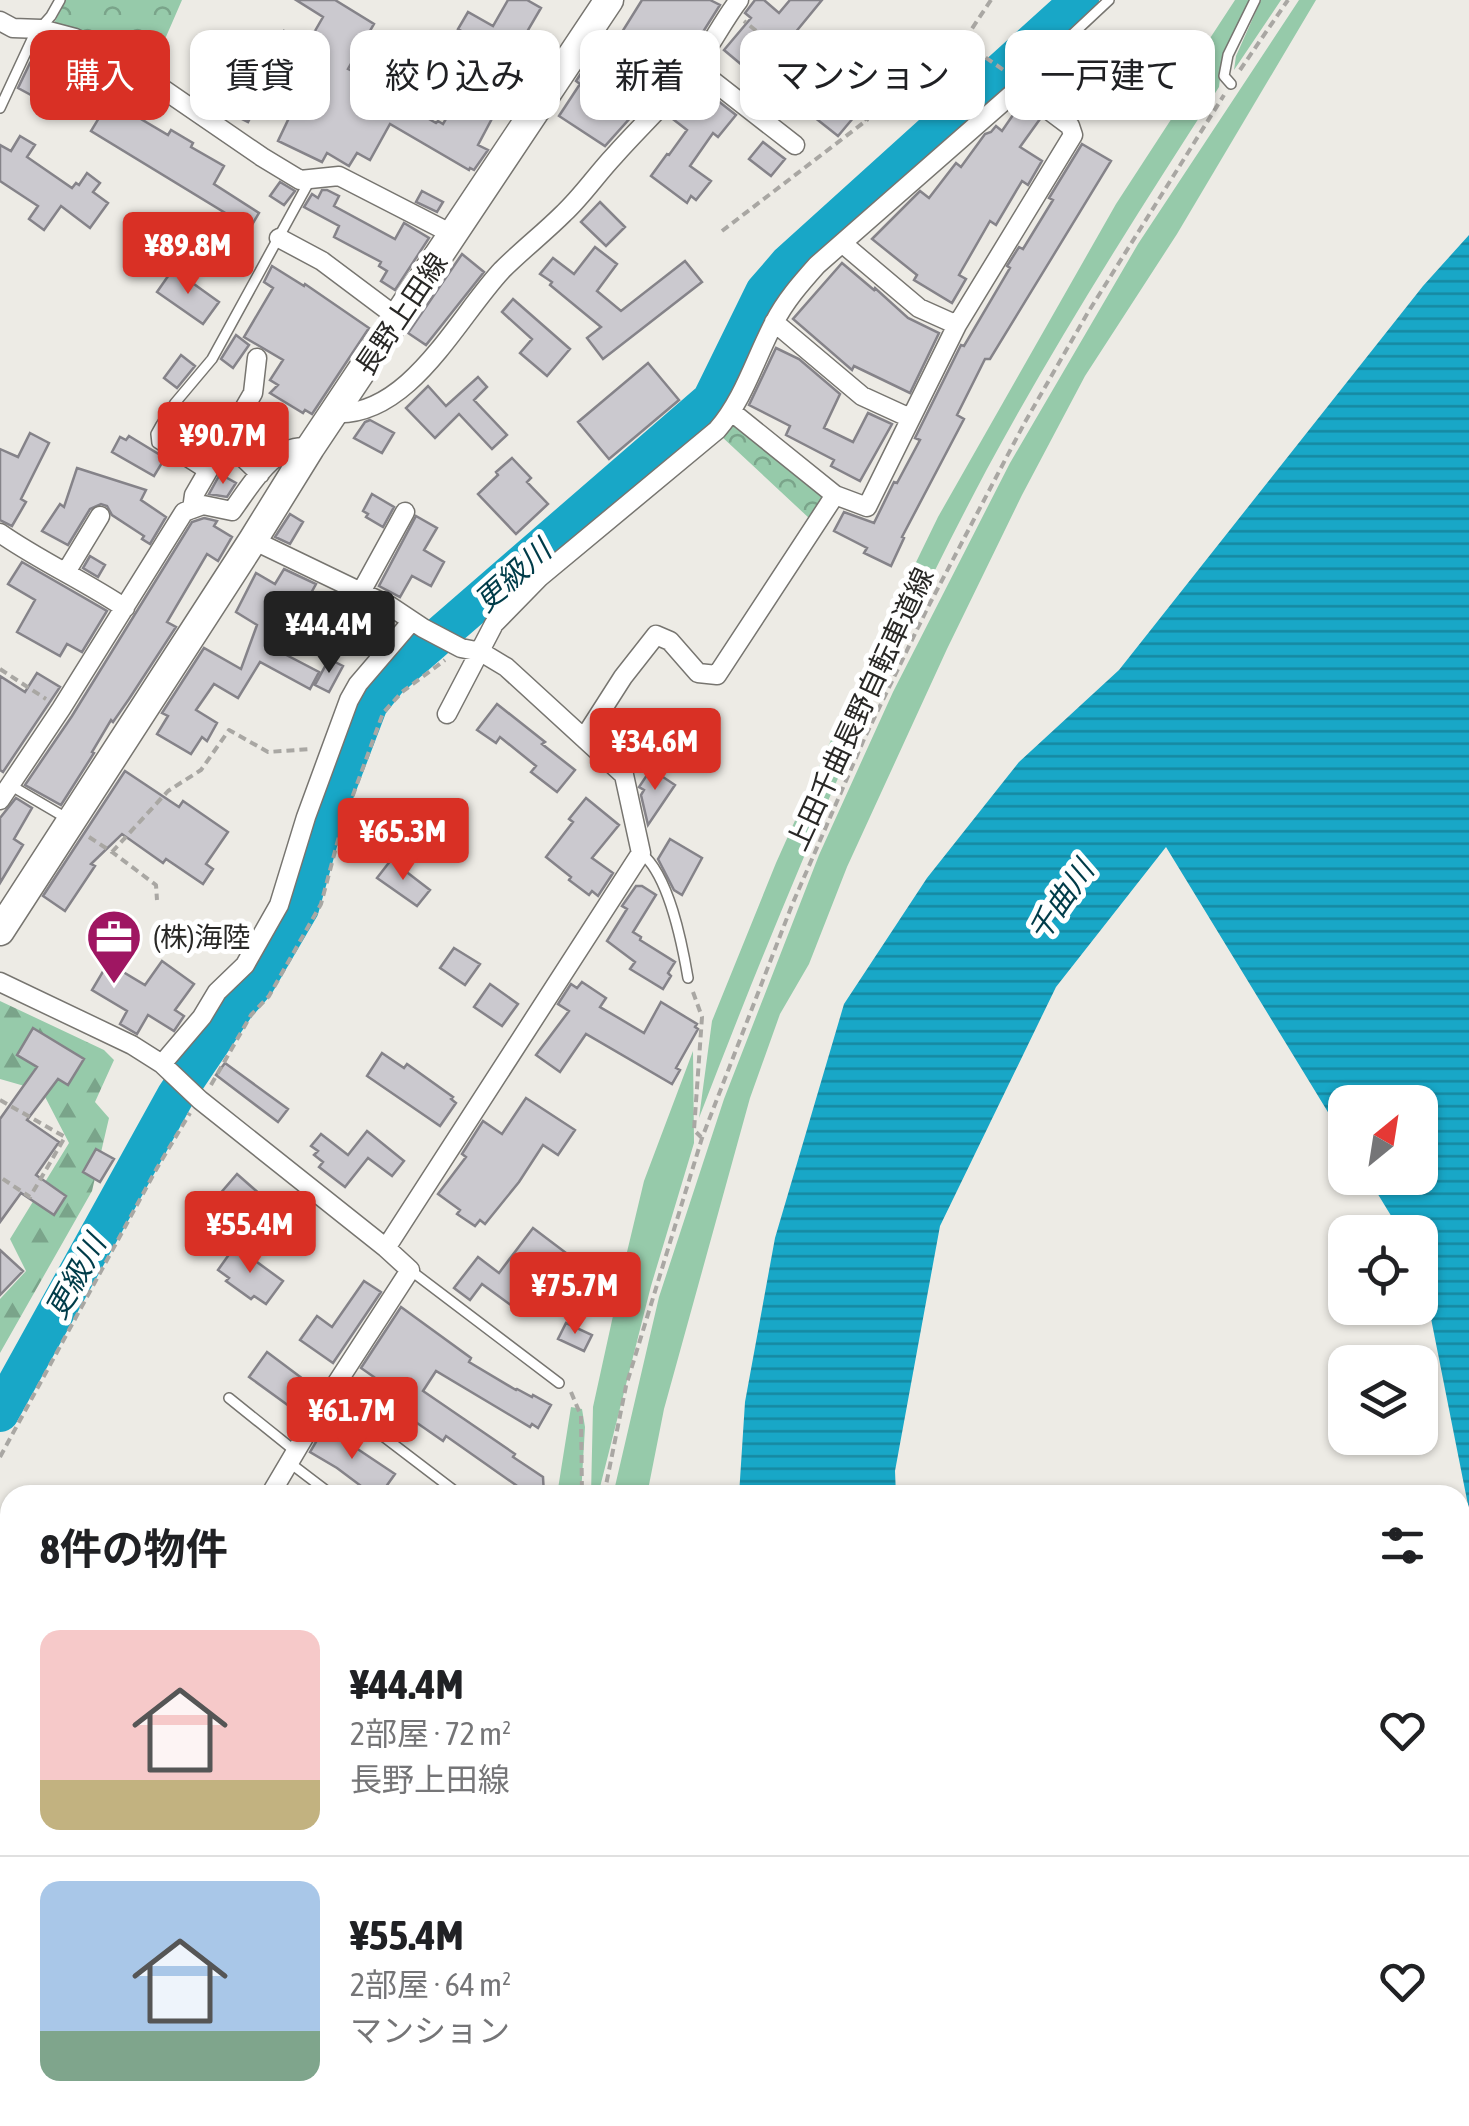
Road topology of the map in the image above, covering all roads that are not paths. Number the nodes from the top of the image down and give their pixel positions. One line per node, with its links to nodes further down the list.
1 (60, 0): 7 (lane)
2 (609, 0): 18 (main road, 長野上田線)
3 (1109, 0): 9 (lane)
4 (1255, 0): 10 (lane)
5 (734, 1): 8 (street)
6 (0, 22): 7 (street)
7 (41, 29): 13 (lane); 17 (street)
8 (717, 30)
9 (1078, 30)
10 (1231, 84)
11 (720, 86): 16 (street)
12 (1005, 99): 20 (street)
13 (0, 108)
14 (648, 120): 26 (street)
15 (1063, 120): 23 (street)
16 (795, 146)
17 (310, 180): 18 (street); 19 (lane)
18 (454, 235): 21 (main road, 長野上田線)
19 (279, 238): 21 (street); 30 (lane)
20 (842, 243): 22 (street); 23 (street)
21 (398, 318): 26 (main road, 長野上田線)
22 (774, 322): 25 (street); 27 (street)
23 (957, 324): 27 (street)
24 (256, 358): 28 (street)
25 (732, 412): 32 (street); 42 (street)
26 (334, 413): 29 (main road, 長野上田線)
27 (910, 418): 32 (street)
28 (226, 441): 30 (street); 31 (street)
29 (310, 448): 31 (street); 37 (main road, 長野上田線)
30 (206, 474): 33 (street)
31 (260, 474): 33 (street)
32 (836, 496): 44 (street)
33 (192, 508): 40 (street)
34 (404, 512): 39 (street)
35 (100, 516): 38 (street)
36 (0, 533): 38 (street)
37 (253, 540): 39 (street); 46 (main road, 長野上田線)
38 (66, 572): 40 (street)
39 (361, 592): 41 (street)
40 (125, 608): 45 (street)
41 (417, 625): 42 (street); 51 (street)
42 (481, 652): 43 (street); 44 (street)
43 (447, 714)
44 (584, 738): 47 (street)
45 (3, 788): 46 (lane)
46 (69, 822): 48 (main road, 長野上田線)
47 (641, 853): 49 (lane); 52 (street)
48 (0, 931)
49 (688, 978)
50 (0, 982): 51 (street)
51 (164, 1066): 52 (street)
52 (386, 1248): 53 (street)
53 (410, 1270): 54 (lane); 55 (street)
54 (559, 1382)
55 (330, 1395): 57 (street); 60 (lane)
56 (228, 1398): 57 (lane)
57 (292, 1456): 58 (street); 59 (lane)
58 (276, 1485)
59 (322, 1485)
60 (447, 1485)

